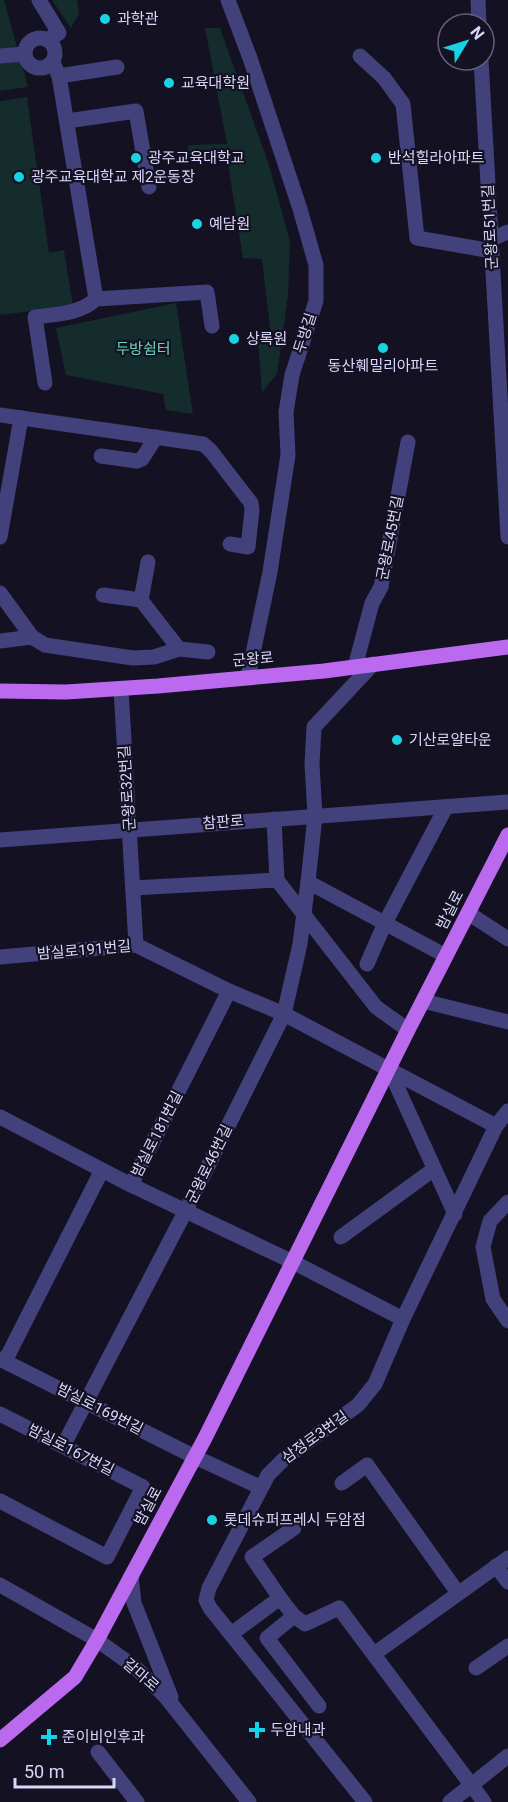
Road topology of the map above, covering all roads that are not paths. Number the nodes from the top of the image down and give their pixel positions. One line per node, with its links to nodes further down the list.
1 (39, 0): 3 (street)
2 (228, 0): 37 (street, 두방길)
3 (47, 40): 4 (street); 8 (street)
4 (25, 54): 5 (street); 8 (street)
5 (0, 56)
6 (360, 56): 13 (street)
7 (117, 67): 8 (street)
8 (56, 70): 10 (street)
9 (482, 72): 13 (street, 군왕로51번길)
10 (67, 121): 11 (street); 14 (street)
11 (149, 187)
12 (508, 232): 13 (street)
13 (491, 245): 22 (street, 군왕로51번길)
14 (96, 299): 15 (street); 16 (street)
15 (212, 326)
16 (45, 383)
17 (0, 415): 18 (street)
18 (21, 418): 19 (street); 23 (street)
19 (156, 437): 21 (street); 25 (street)
20 (408, 442): 36 (street, 군왕로45번길)
21 (102, 456)
22 (508, 531): 24 (street, 군왕로51번길)
23 (0, 537)
24 (508, 537)
25 (230, 544)
26 (148, 562): 29 (street)
27 (0, 593): 30 (street)
28 (103, 595): 29 (street)
29 (141, 600): 33 (street)
30 (32, 637): 31 (street); 33 (street)
31 (0, 640)
32 (508, 647): 35 (main road, 군왕로)
33 (178, 649): 34 (street)
34 (208, 652)
35 (373, 664): 36 (main road, 군왕로); 42 (street, 군왕로46번길)
36 (355, 667): 37 (main road, 군왕로)
37 (248, 677): 38 (main road, 군왕로)
38 (121, 689): 39 (main road, 군왕로); 44 (street, 군왕로32번길)
39 (0, 691)
40 (508, 802): 41 (street, 참판로)
41 (446, 807): 42 (street, 참판로); 52 (street)
42 (315, 816): 43 (street, 참판로); 48 (street, 군왕로46번길)
43 (274, 819): 44 (street, 참판로); 47 (street)
44 (130, 829): 46 (street, 참판로); 49 (street, 군왕로32번길)
45 (508, 835): 50 (main road, 밤실로)
46 (0, 840)
47 (277, 880): 49 (street); 51 (street)
48 (308, 882): 51 (street, 군왕로46번길); 52 (street)
49 (133, 888): 54 (street, 군왕로32번길)
50 (468, 913): 53 (street); 55 (main road, 밤실로)
51 (303, 915): 60 (street, 군왕로46번길); 62 (street)
52 (385, 923): 55 (street); 57 (street)
53 (508, 939)
54 (136, 945): 56 (street, 밤실로191번길); 58 (street, 밤실로191번길)
55 (446, 956): 59 (main road, 밤실로)
56 (0, 957)
57 (367, 964)
58 (229, 991): 60 (street, 밤실로191번길); 69 (street, 밤실로181번길)
59 (423, 1001): 61 (street); 62 (main road, 밤실로)
60 (284, 1014): 63 (street, 밤실로191번길); 71 (street, 군왕로46번길)
61 (508, 1022)
62 (408, 1030): 63 (main road, 밤실로)
63 (389, 1069): 66 (street); 67 (street); 74 (main road, 밤실로)
64 (508, 1111): 66 (street, 삼정로3번길)
65 (0, 1117): 68 (street, 밤실로181번길)
66 (496, 1126): 72 (street, 삼정로3번길)
67 (434, 1169): 72 (street); 73 (street)
68 (102, 1170): 69 (street, 밤실로181번길); 77 (street, 밤실로169번길)
69 (131, 1185): 71 (street, 밤실로181번길)
70 (508, 1202): 76 (street)
71 (185, 1212): 74 (street, 밤실로181번길); 78 (street, 군왕로46번길)
72 (455, 1214): 75 (street, 삼정로3번길)
73 (341, 1237)
74 (293, 1262): 75 (street); 81 (main road, 밤실로)
75 (403, 1319): 83 (street, 삼정로3번길)
76 (508, 1321)
77 (2, 1360): 78 (street, 밤실로169번길)
78 (85, 1402): 80 (street, 군왕로46번길); 81 (street, 밤실로169번길)
79 (0, 1414): 80 (street, 밤실로167번길)
80 (63, 1446): 84 (street, 밤실로167번길)
81 (195, 1457): 83 (street, 밤실로169번길); 87 (main road, 밤실로)
82 (342, 1483): 90 (street)
83 (260, 1487): 93 (street, 삼정로3번길)
84 (0, 1501)
85 (294, 1528): 91 (street)
86 (502, 1562): 88 (street); 90 (street)
87 (131, 1576): 94 (main road, 밤실로); 99 (street)
88 (508, 1582)
89 (0, 1585): 94 (street, 갈마로)
90 (458, 1593): 96 (street)
91 (280, 1598): 92 (street); 93 (street)
92 (294, 1616): 96 (street); 98 (street)
93 (231, 1634): 106 (street, 삼정로3번길)
94 (97, 1640): 99 (street, 갈마로); 100 (main road, 밤실로)
95 (508, 1646): 97 (street)
96 (374, 1654): 103 (street)
97 (476, 1668)
98 (319, 1706)
99 (177, 1711): 105 (street, 갈마로)
100 (0, 1740)
101 (98, 1752): 104 (street)
102 (508, 1756): 103 (street)
103 (471, 1786): 107 (street); 108 (street)
104 (137, 1802)
105 (249, 1802)
106 (365, 1802)
107 (450, 1802)
108 (484, 1802)

